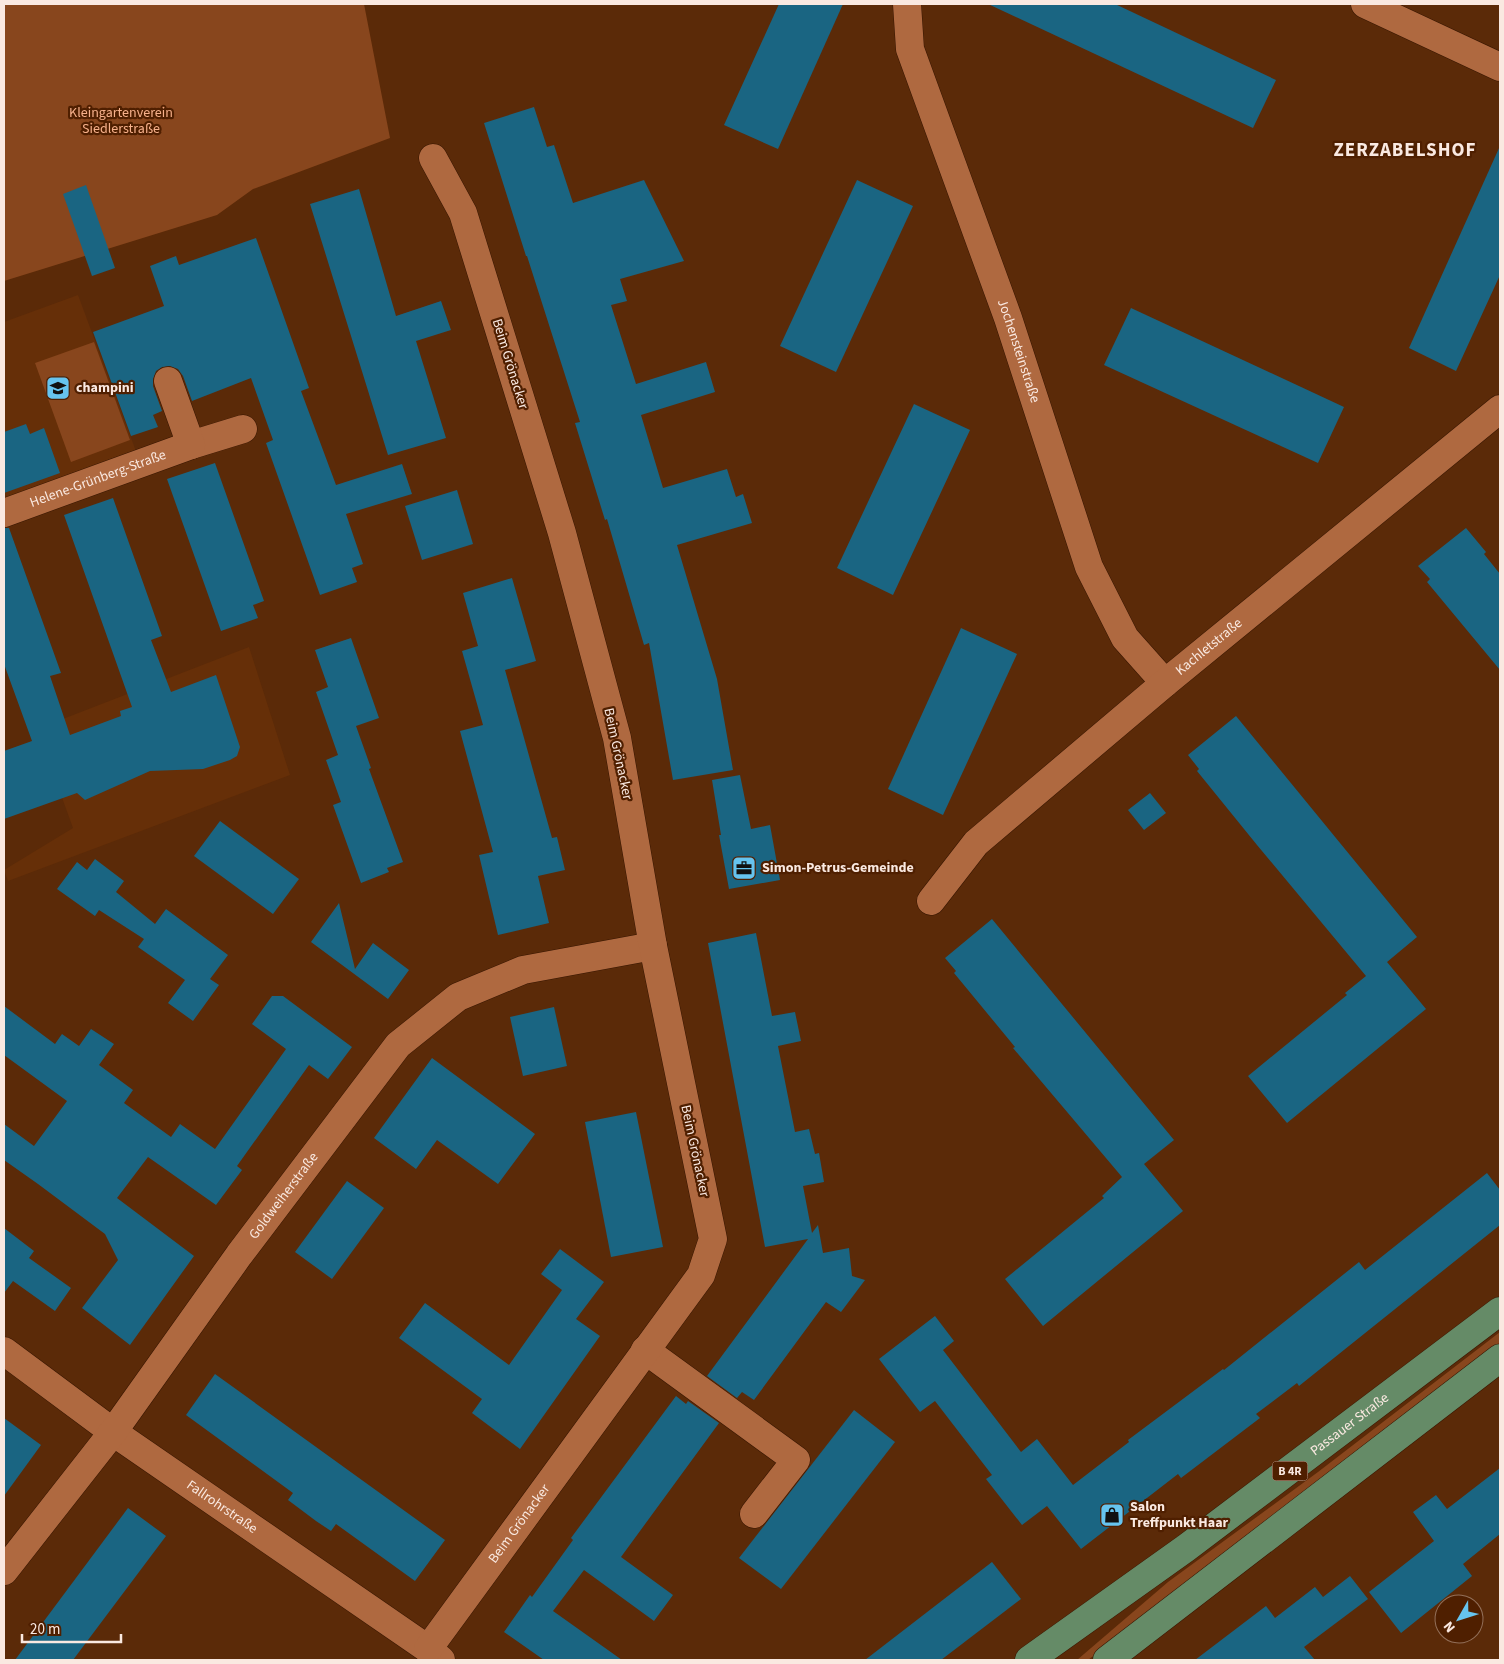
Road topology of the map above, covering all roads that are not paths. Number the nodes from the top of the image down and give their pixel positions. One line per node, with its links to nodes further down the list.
1 (907, 4): 10 (street, Jochensteinstraße)
2 (1365, 4): 3 (street)
3 (1500, 67)
4 (433, 158): 12 (street, Beim Grönacker)
5 (168, 380): 8 (street)
6 (1500, 409): 10 (street, Kachletstraße)
7 (243, 429): 8 (street, Helene-Grünberg-Straße)
8 (192, 445): 9 (street, Helene-Grünberg-Straße)
9 (4, 513)
10 (1165, 683): 11 (street, Kachletstraße)
11 (932, 901)
12 (653, 946): 14 (street, Beim Grönacker); 17 (street, Goldweiherstraße)
13 (1500, 1311): 21 (main road, Passauer Straße / B 4R)
14 (645, 1350): 18 (street); 20 (street, Beim Grönacker)
15 (4, 1351): 17 (street, Fallrohrstraße)
16 (1500, 1358): 22 (main road)
17 (113, 1432): 19 (street, Goldweiherstraße); 20 (street, Fallrohrstraße)
18 (754, 1514)
19 (4, 1571)
20 (435, 1655)
21 (1029, 1660)
22 (1107, 1660)

